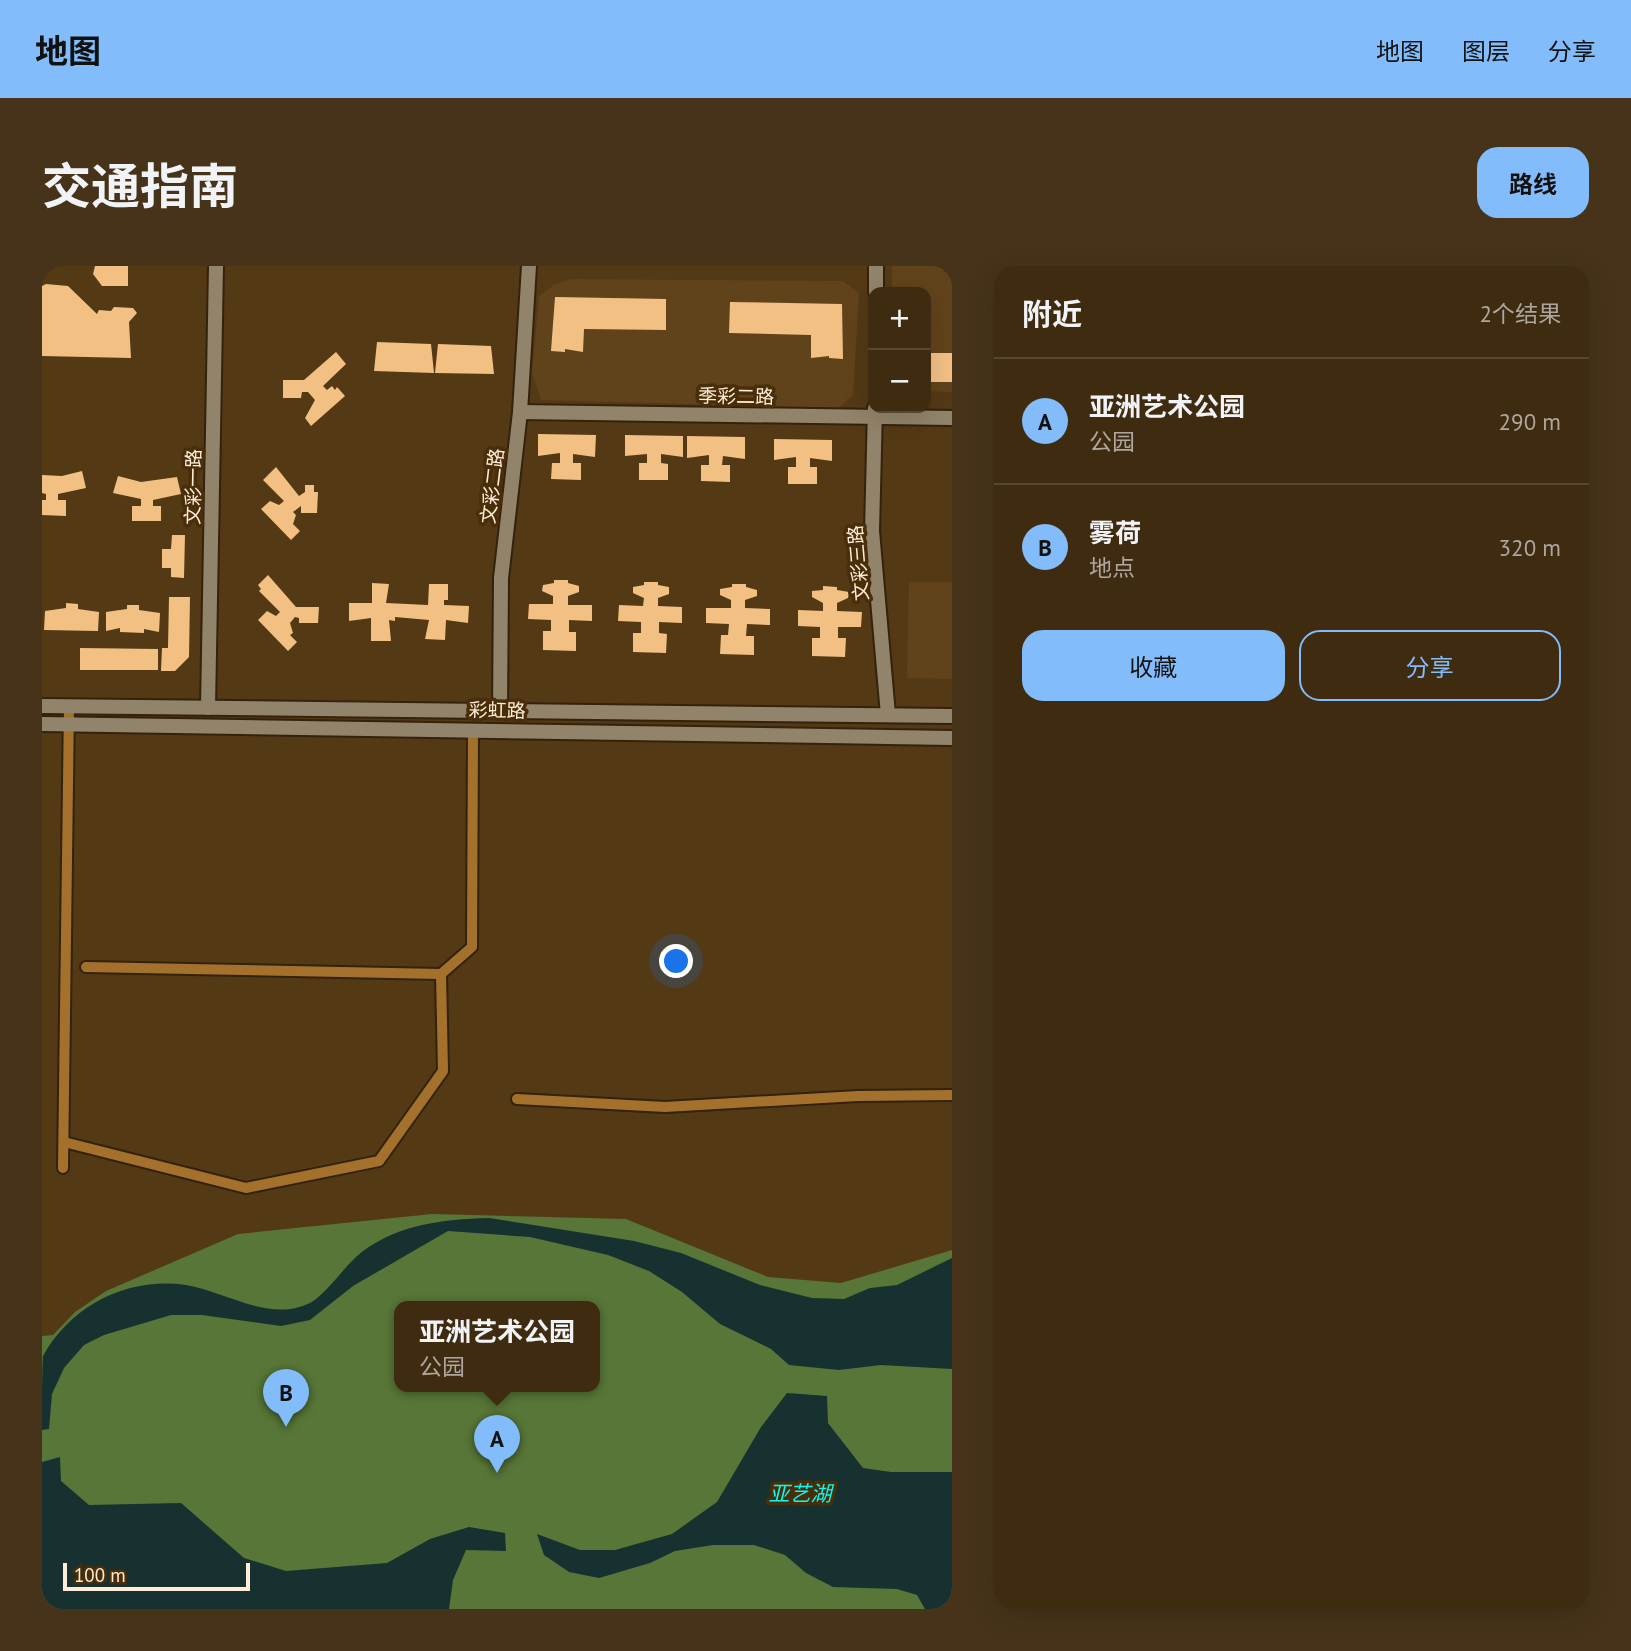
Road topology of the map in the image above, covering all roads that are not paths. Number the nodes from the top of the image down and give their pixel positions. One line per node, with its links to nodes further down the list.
1 (216, 266): 11 (street, 文彩一路)
2 (529, 266): 5 (street, 文彩二路)
3 (876, 266): 4 (street)
4 (876, 287)
5 (520, 412): 6 (street, 季彩二路); 12 (street, 文彩二路)
6 (868, 413)
7 (875, 413): 8 (street, 季彩二路); 13 (street, 文彩三路)
8 (952, 418)
9 (42, 706): 10 (street, 彩虹路)
10 (69, 706): 11 (street, 彩虹路); 16 (street)
11 (208, 708): 12 (street, 彩虹路)
12 (500, 711): 13 (street, 彩虹路)
13 (888, 715): 14 (street, 彩虹路)
14 (952, 716)
15 (42, 724): 16 (street, 彩虹路)
16 (68, 724): 17 (street, 彩虹路); 23 (street)
17 (473, 729): 18 (street, 彩虹路); 20 (street)
18 (952, 738)
19 (86, 967): 20 (street)
20 (441, 974): 23 (street)
21 (952, 1095): 22 (street)
22 (517, 1099)
23 (64, 1142): 24 (street)
24 (63, 1168)

